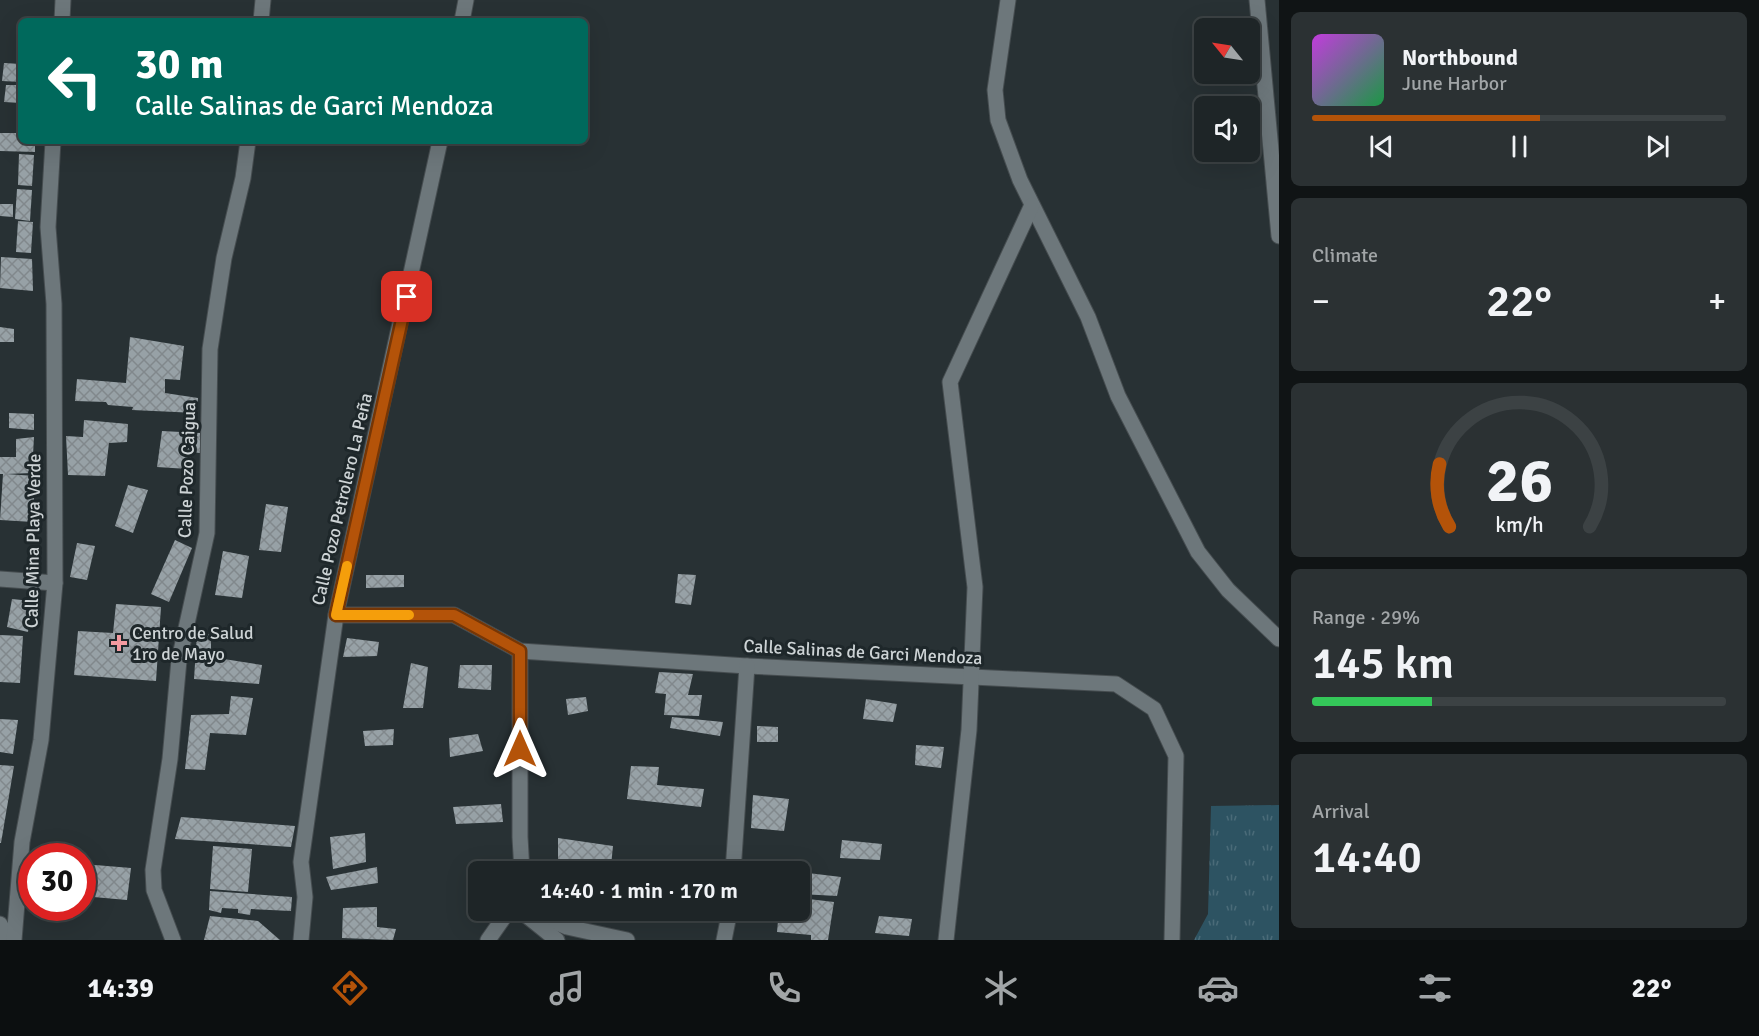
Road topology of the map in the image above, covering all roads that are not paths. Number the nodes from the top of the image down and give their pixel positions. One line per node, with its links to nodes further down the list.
1 (63, 0): 6 (street)
2 (263, 0): 7 (street)
3 (466, 0): 8 (street)
4 (1008, 0): 12 (street)
5 (1257, 0): 13 (street)
6 (62, 18)
7 (261, 18)
8 (463, 18)
9 (54, 144): 15 (street, Calle Mina Playa Verde)
10 (248, 144): 30 (street, Calle Pozo Caigua)
11 (439, 144): 16 (street, Calle Pozo Petrolero La Peña)
12 (1032, 205): 17 (street); 20 (street)
13 (1279, 236)
14 (0, 579): 15 (street)
15 (55, 584): 29 (street, Calle Mina Playa Verde)
16 (336, 615): 18 (street, Calle Salinas de Garci Mendoza); 31 (street, Calle Pozo Petrolero La Peña)
17 (1279, 639)
18 (520, 651): 19 (street, Calle Salinas de Garci Mendoza); 21 (street)
19 (747, 666): 20 (street, Calle Salinas de Garci Mendoza); 22 (street)
20 (970, 676): 36 (street); 37 (street, Calle Salinas de Garci Mendoza)
21 (521, 861)
22 (734, 861)
23 (501, 921): 32 (street)
24 (534, 921): 33 (street)
25 (553, 921): 34 (street)
26 (728, 921): 35 (street)
27 (0, 924): 28 (street)
28 (8, 940)
29 (14, 940)
30 (173, 940)
31 (300, 940)
32 (488, 940)
33 (557, 940)
34 (627, 940)
35 (724, 940)
36 (946, 940)
37 (1172, 940)

